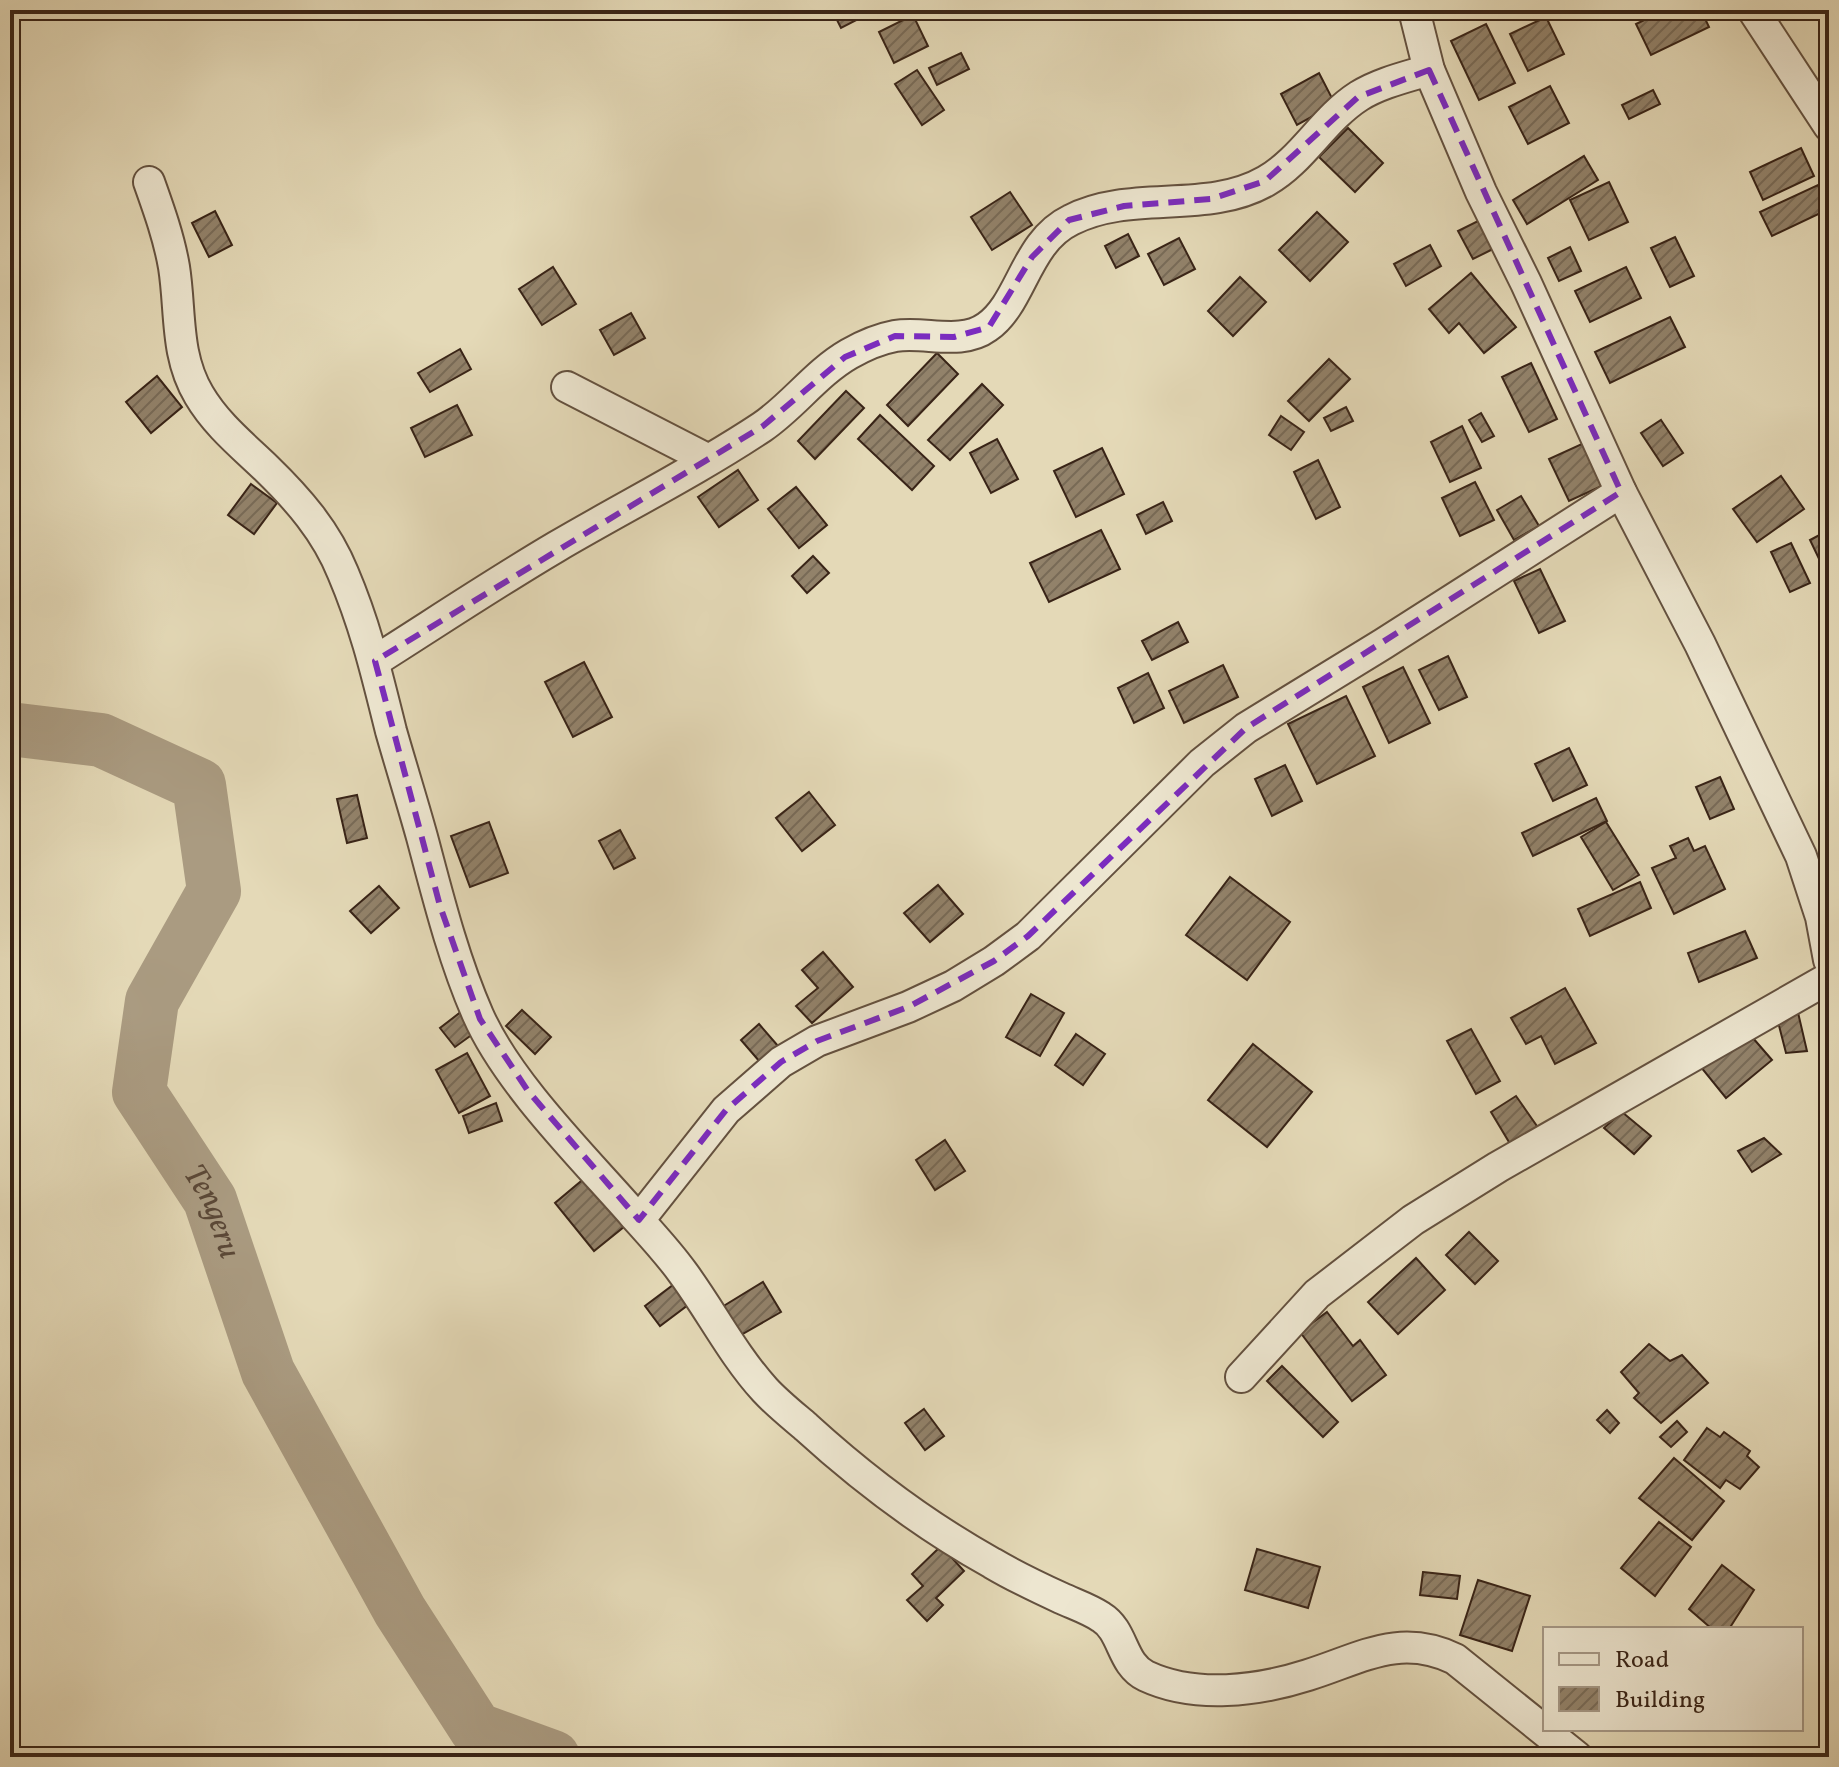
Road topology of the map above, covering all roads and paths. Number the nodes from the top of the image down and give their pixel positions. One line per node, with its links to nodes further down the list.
1 (1414, 10): 3 (street)
2 (1753, 10): 4 (street)
3 (1429, 70): 7 (street); 8 (street)
4 (1829, 126)
5 (149, 182): 9 (street)
6 (567, 387): 7 (street)
7 (707, 459): 9 (street)
8 (1621, 492): 10 (street); 12 (street)
9 (375, 661): 12 (street)
10 (1829, 960)
11 (1829, 978): 13 (street)
12 (639, 1220): 14 (street)
13 (1241, 1377)
14 (1543, 1730)
15 (1545, 1731): 16 (street)
16 (1577, 1757)

